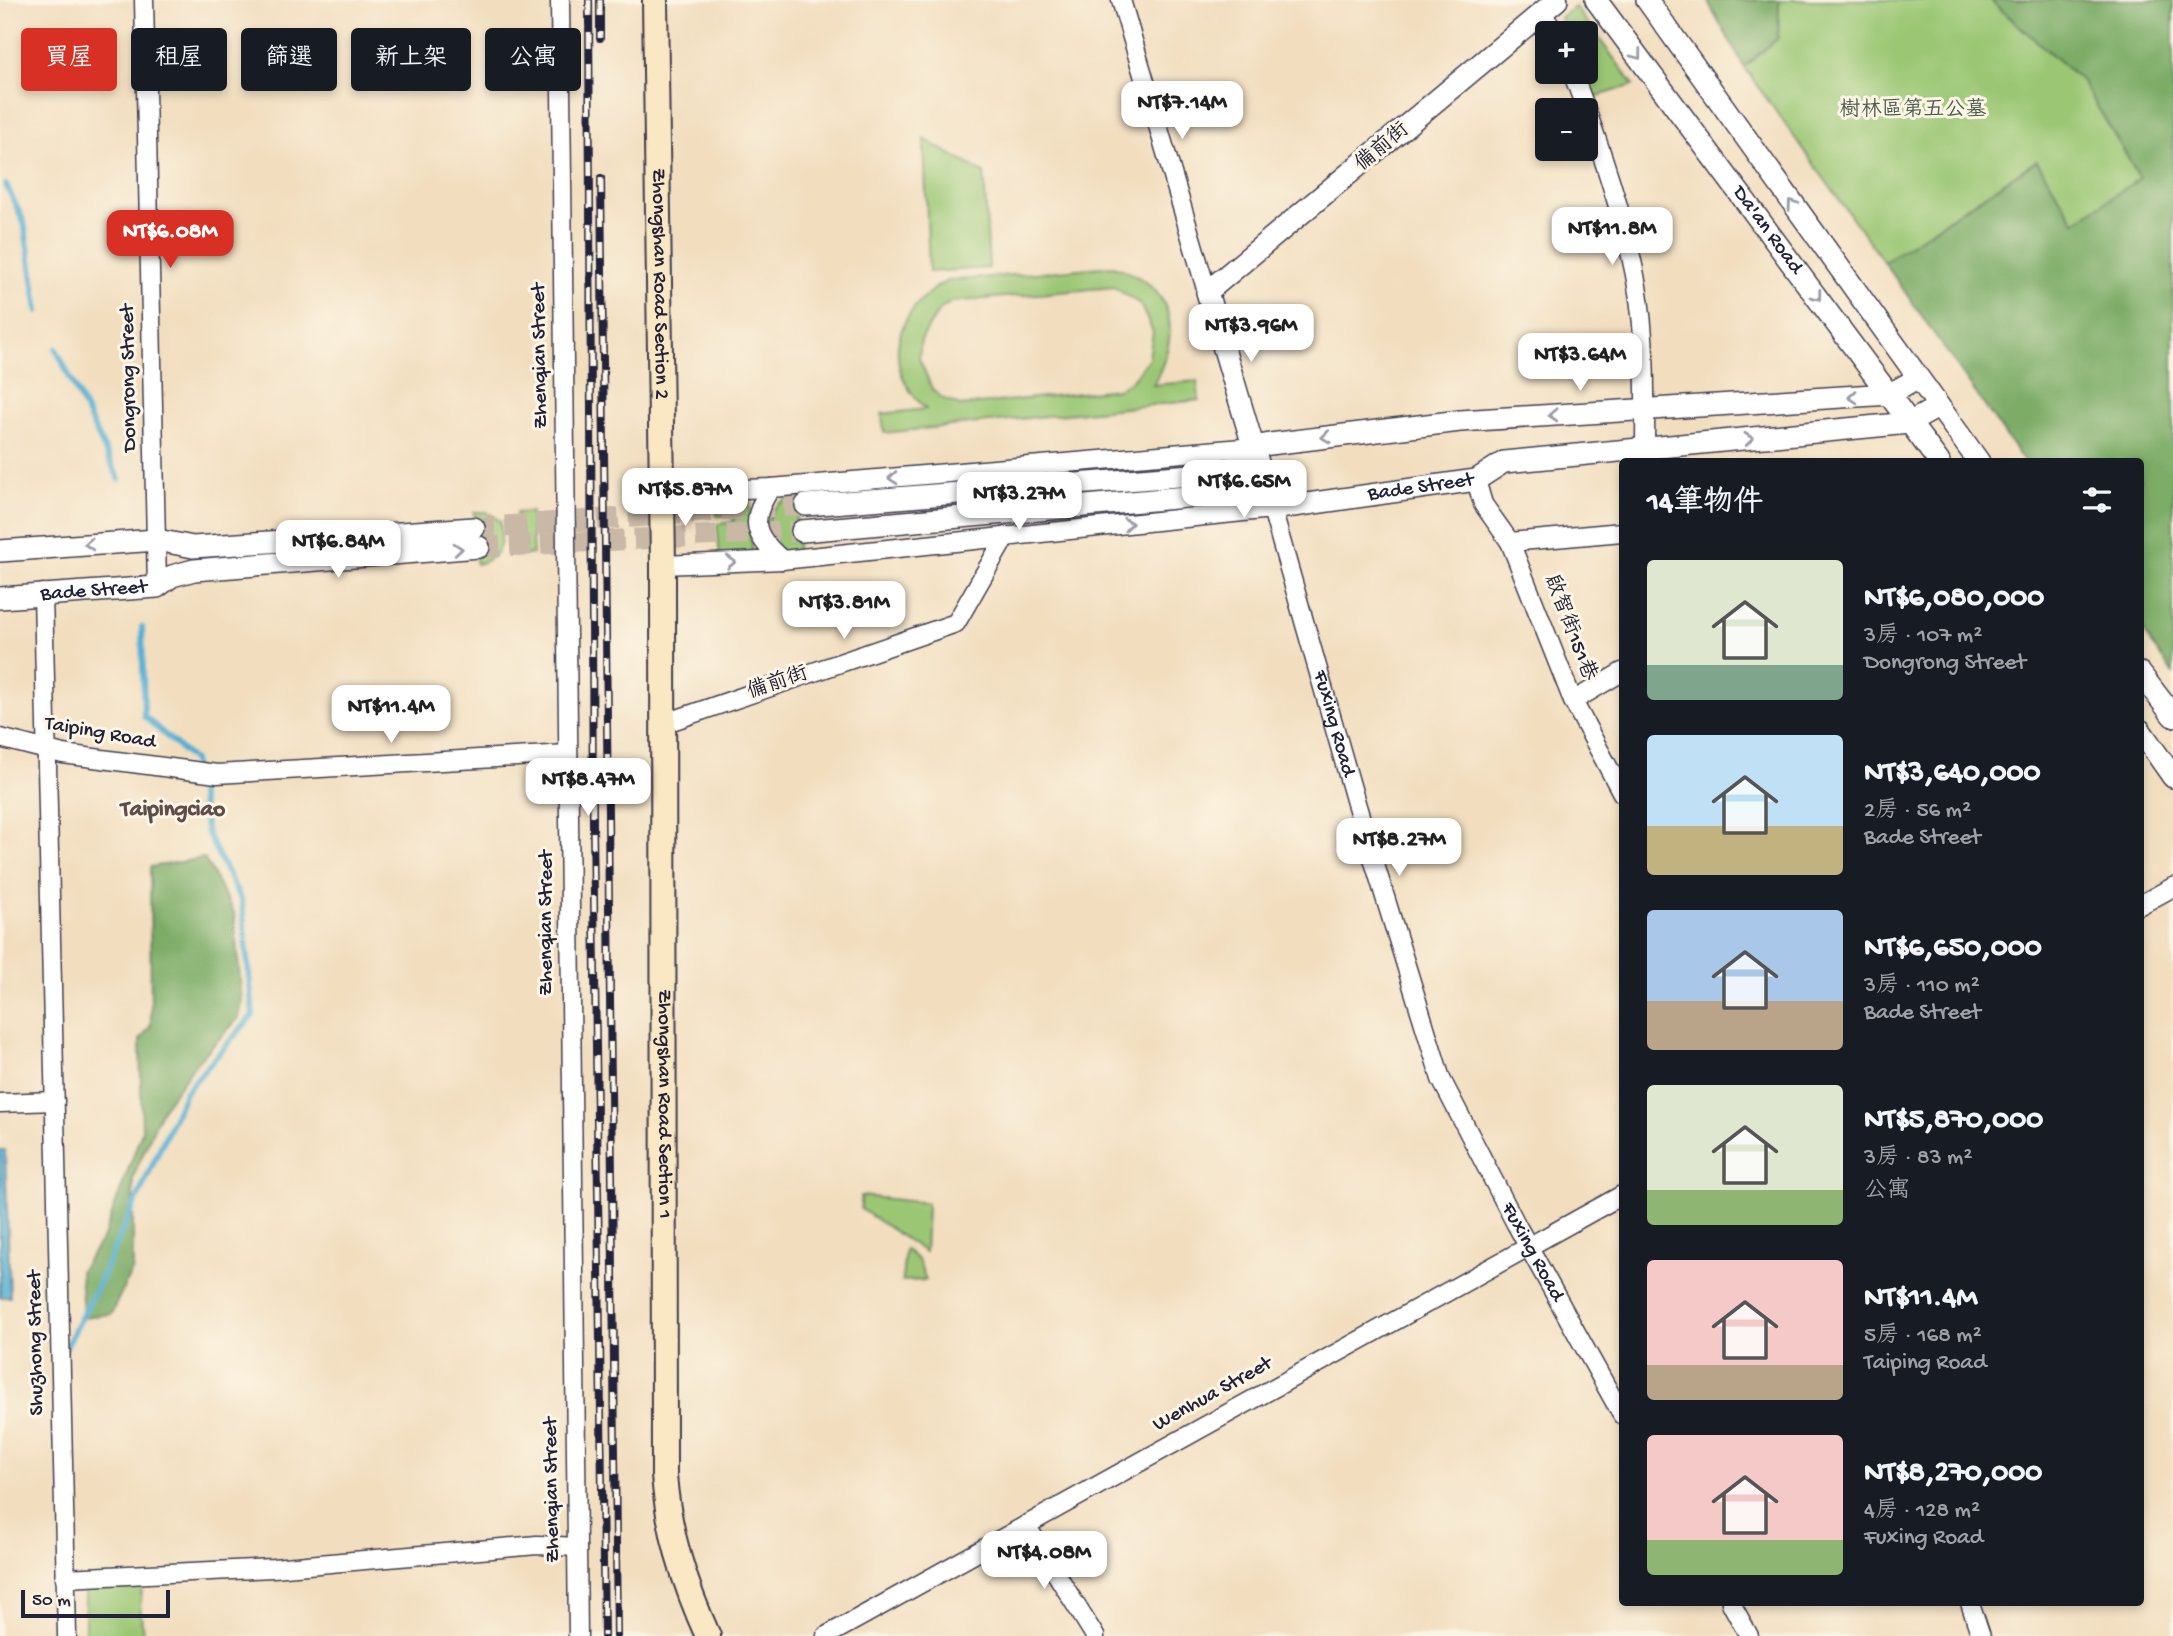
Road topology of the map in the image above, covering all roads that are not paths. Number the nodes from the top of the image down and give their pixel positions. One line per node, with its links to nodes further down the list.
1 (144, 0): 28 (street, Dongrong Street)
2 (560, 0): 44 (street, Zhenqian Street)
3 (655, 0): 22 (main road, Zhongshan Road Section 2)
4 (1121, 0): 9 (street, Fuxing Road)
5 (1596, 0): 11 (street, Da'an Road, one-way to 11)
6 (1647, 0): 10 (street, Da'an Road, one-way to 6)
7 (1549, 7): 9 (street, 備前街)
8 (1576, 84): 13 (street)
9 (1207, 292): 15 (street, Fuxing Road)
10 (1917, 379): 11 (street); 12 (street, Da'an Road)
11 (1890, 394): 13 (street, one-way to 13); 14 (street, Da'an Road)
12 (1938, 407): 14 (street, Bade Street); 18 (street, Da'an Road)
13 (1646, 410): 15 (street, one-way to 15); 16 (street)
14 (1909, 423): 16 (street, Bade Street, one-way to 14); 17 (street, Da'an Road)
15 (1254, 447): 20 (street); 21 (street, one-way to 21); 24 (street, Fuxing Road)
16 (1645, 456): 19 (street, Bade Street)
17 (1936, 458)
18 (1976, 458)
19 (1476, 480): 24 (street, Bade Street); 29 (street, 啟智街151巷)
20 (1230, 482): 23 (street); 24 (street, Bade Street); 25 (street)
21 (771, 488): 22 (street); 31 (street)
22 (661, 492): 32 (main road, Zhongshan Road Section 2)
23 (806, 505)
24 (1272, 509): 27 (street, one-way to 24); 52 (street, Fuxing Road)
25 (802, 531)
26 (1619, 532): 29 (street)
27 (1006, 536): 31 (street); 40 (street, 備前街)
28 (157, 540): 30 (street, Bade Street, one-way to 30); 33 (street, Dongrong Street); 33 (street, Bade Street, one-way to 28)
29 (1510, 542): 38 (street, 啟智街151巷)
30 (0, 551)
31 (782, 560): 32 (street, one-way to 31)
32 (663, 565): 40 (main road, Zhongshan Road Section 1)
33 (157, 587): 34 (street, Bade Street)
34 (43, 593): 35 (street, Bade Street); 43 (street, Shuzhong Street)
35 (0, 598)
36 (1619, 674): 38 (street)
37 (2144, 678): 39 (street)
38 (1573, 701): 46 (street, 啟智街151巷)
39 (2173, 716)
40 (663, 724): 62 (main road, Zhongshan Road Section 1)
41 (2144, 736): 45 (street)
42 (0, 738): 43 (street, Taiping Road)
43 (47, 748): 44 (street, Taiping Road); 49 (street, Shuzhong Street)
44 (568, 754): 55 (street, Zhenqian Street)
45 (2173, 777)
46 (1619, 787)
47 (2173, 887): 48 (street)
48 (2144, 903)
49 (55, 1101): 50 (street); 56 (street, Shuzhong Street)
50 (0, 1103)
51 (1619, 1197): 52 (street, Wenhua Street)
52 (1529, 1247): 53 (street, Fuxing Road); 54 (street, Wenhua Street)
53 (1619, 1410)
54 (1026, 1525): 63 (street, Wenhua Street); 64 (street)
55 (577, 1547): 56 (street); 61 (street, Zhenqian Street)
56 (65, 1578): 60 (street, Shuzhong Street)
57 (1732, 1606): 59 (street)
58 (1971, 1606): 65 (street)
59 (1741, 1631)
60 (67, 1636)
61 (578, 1636)
62 (708, 1636)
63 (826, 1636)
64 (1095, 1636)
65 (1981, 1636)

